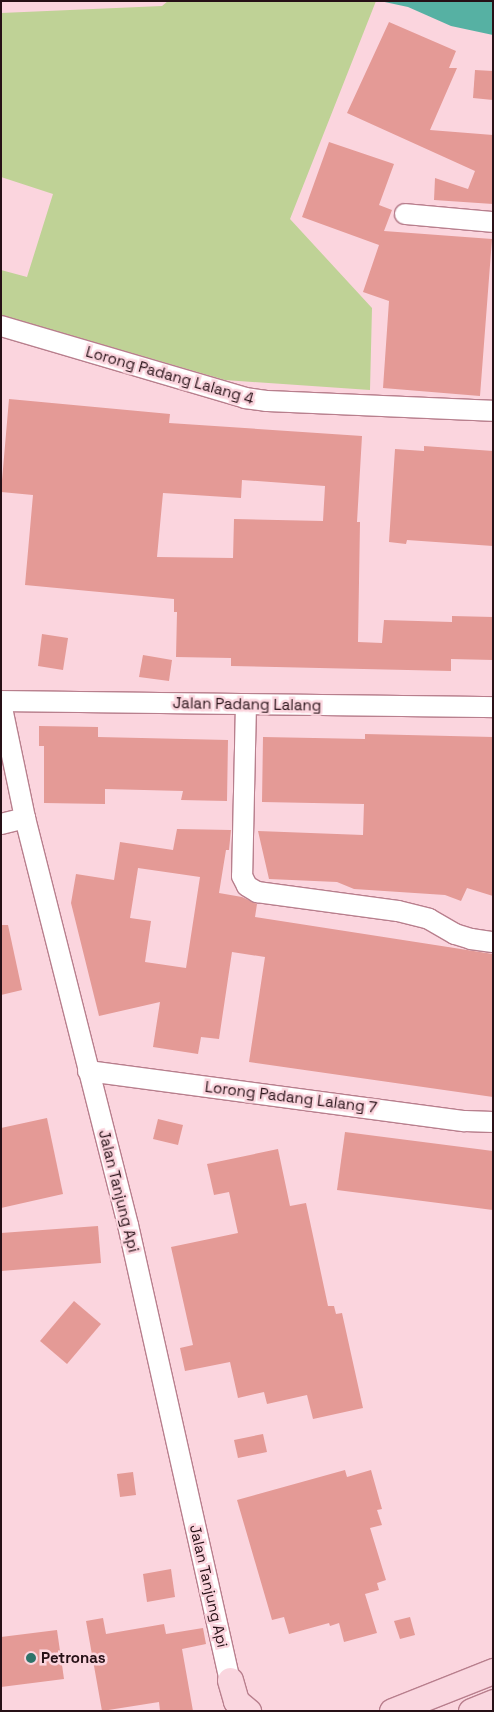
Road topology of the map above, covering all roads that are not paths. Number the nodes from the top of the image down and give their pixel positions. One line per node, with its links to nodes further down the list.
1 (405, 214): 2 (street)
2 (493, 222)
3 (1, 326): 4 (street, Lorong Padang Lalang 4)
4 (493, 411)
5 (1, 702): 6 (street, Jalan Padang Lalang); 8 (street, Jalan Tanjung Api)
6 (246, 704): 7 (street, Jalan Padang Lalang); 10 (street)
7 (493, 706)
8 (24, 818): 9 (street); 11 (street, Jalan Tanjung Api)
9 (1, 824)
10 (493, 942)
11 (88, 1071): 12 (street, Lorong Padang Lalang 7); 14 (street, Jalan Tanjung Api)
12 (493, 1122)
13 (493, 1671): 18 (main road)
14 (230, 1680): 16 (main road); 17 (main road)
15 (493, 1702): 19 (main road)
16 (222, 1711)
17 (248, 1711)
18 (392, 1711)
19 (471, 1711)

